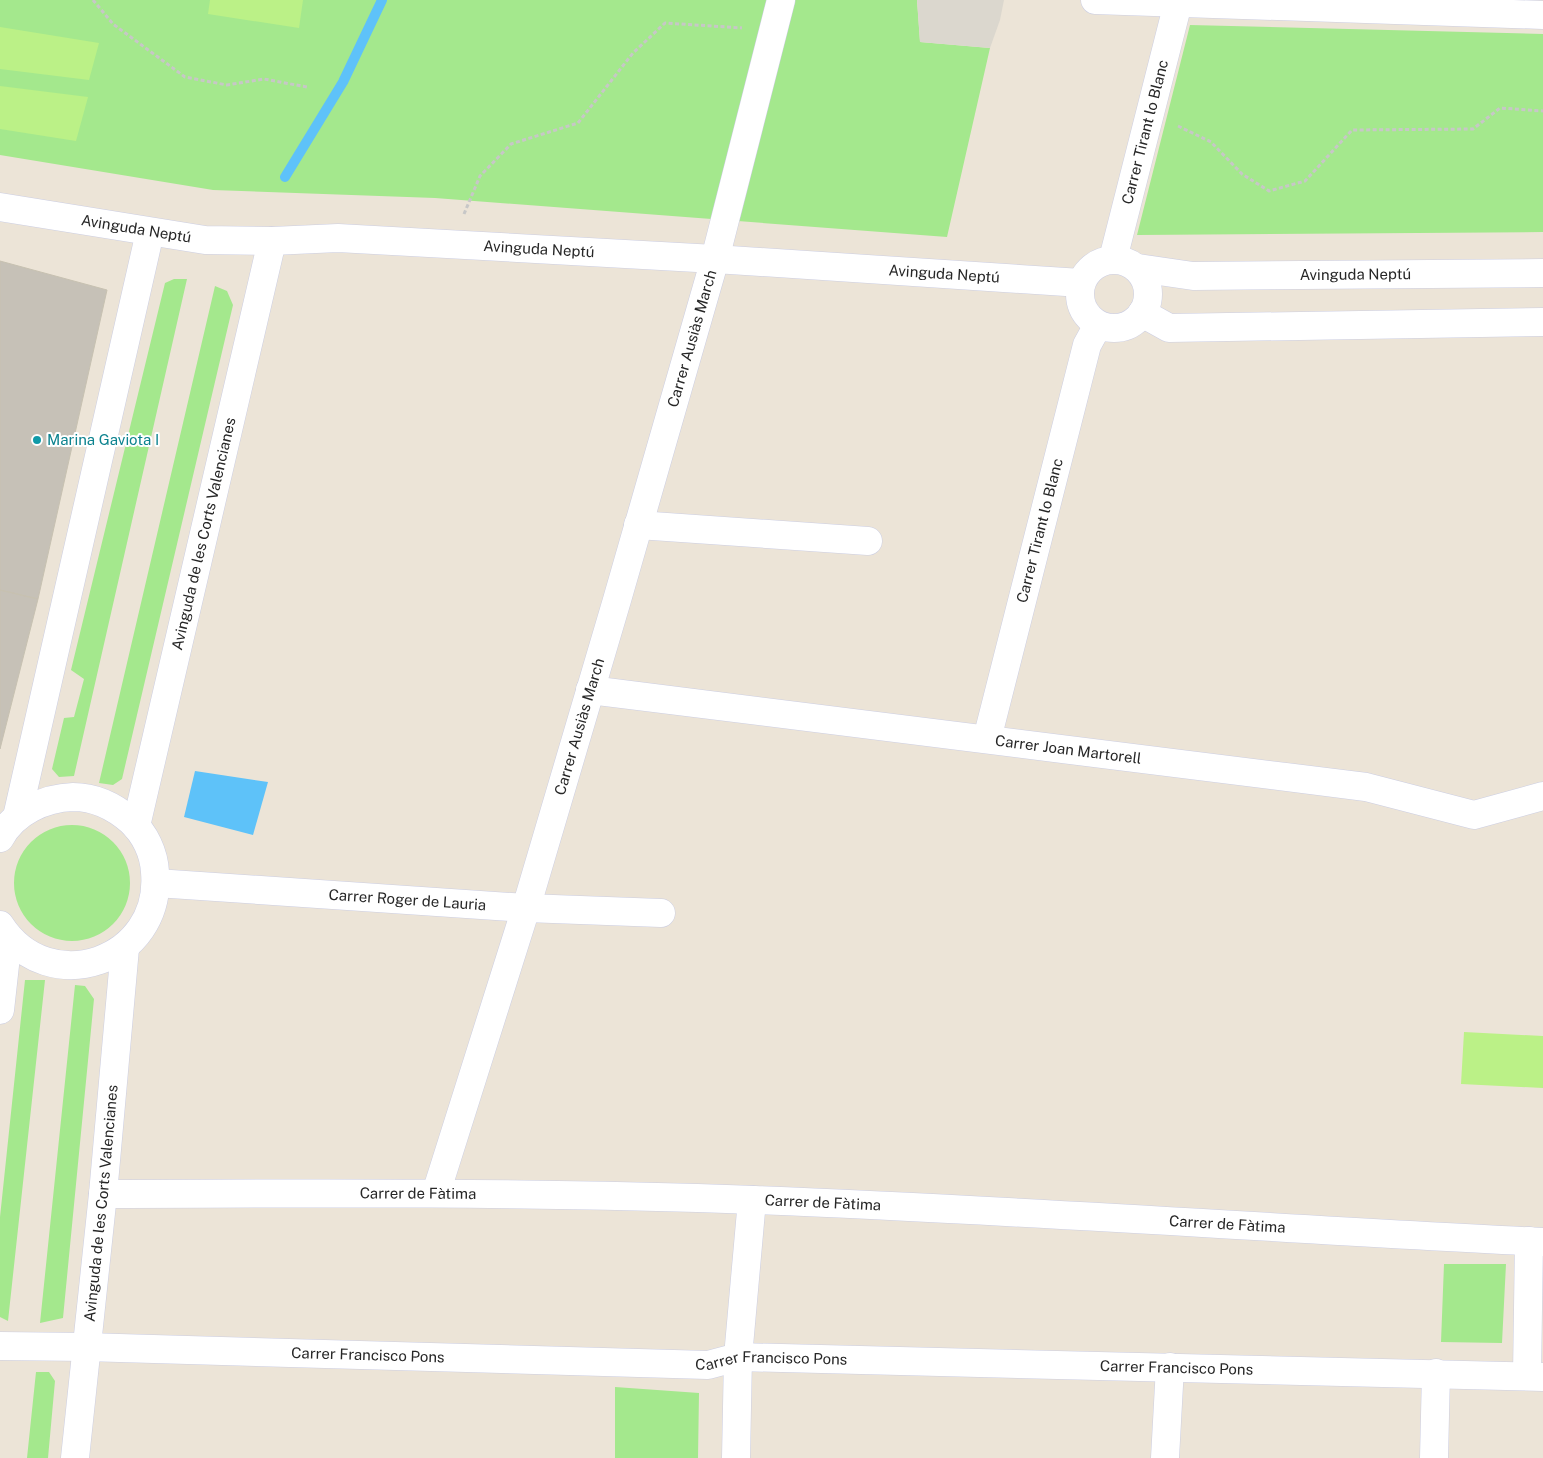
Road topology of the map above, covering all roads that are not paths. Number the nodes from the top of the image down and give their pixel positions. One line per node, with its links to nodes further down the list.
1 (1095, 0): 3 (street)
2 (780, 1): 8 (street, Carrer Ausiàs March)
3 (1178, 3): 4 (street); 9 (street, Carrer Tirant lo Blanc)
4 (1543, 15)
5 (0, 207): 6 (street, Avinguda Neptú)
6 (150, 232): 7 (street, Avinguda Neptú); 20 (street)
7 (272, 241): 8 (street, Avinguda Neptú); 21 (street, Avinguda de les Corts Valencianes)
8 (716, 259): 11 (street, Avinguda Neptú); 15 (street, Carrer Ausiàs March)
9 (1125, 264): 10 (street, Avinguda Neptú); 11 (street); 12 (street)
10 (1543, 273)
11 (1081, 283): 14 (street)
12 (1142, 314): 13 (street); 14 (street)
13 (1543, 322)
14 (1098, 325): 18 (street, Carrer Tirant lo Blanc)
15 (638, 525): 16 (street); 17 (street, Carrer Ausiàs March)
16 (868, 541)
17 (590, 690): 18 (street, Carrer Joan Martorell); 24 (street, Carrer Ausiàs March)
18 (987, 740): 19 (street, Carrer Joan Martorell)
19 (1543, 796)
20 (17, 817): 21 (street); 22 (street)
21 (136, 826): 23 (street)
22 (0, 838)
23 (156, 883): 24 (street, Carrer Roger de Lauria); 27 (street)
24 (526, 908): 25 (street, Carrer Roger de Lauria); 29 (street, Carrer Ausiàs March)
25 (661, 913)
26 (4, 932): 27 (street); 28 (street)
27 (125, 948): 30 (street, Avinguda de les Corts Valencianes)
28 (0, 1010)
29 (436, 1193): 30 (street, Carrer de Fàtima); 31 (street, Carrer de Fàtima)
30 (103, 1194): 34 (street, Avinguda de les Corts Valencianes)
31 (752, 1200): 32 (street, Carrer de Fàtima); 35 (street)
32 (1536, 1241): 38 (street)
33 (0, 1346): 34 (street, Carrer Francisco Pons)
34 (85, 1347): 35 (street, Carrer Francisco Pons); 39 (street, Avinguda de les Corts Valencianes)
35 (738, 1357): 36 (street, Carrer Francisco Pons); 40 (street)
36 (1170, 1367): 37 (street, Carrer Francisco Pons); 41 (street)
37 (1436, 1373): 38 (street, Carrer Francisco Pons); 42 (street)
38 (1535, 1377)
39 (75, 1458)
40 (736, 1458)
41 (1165, 1458)
42 (1434, 1458)

